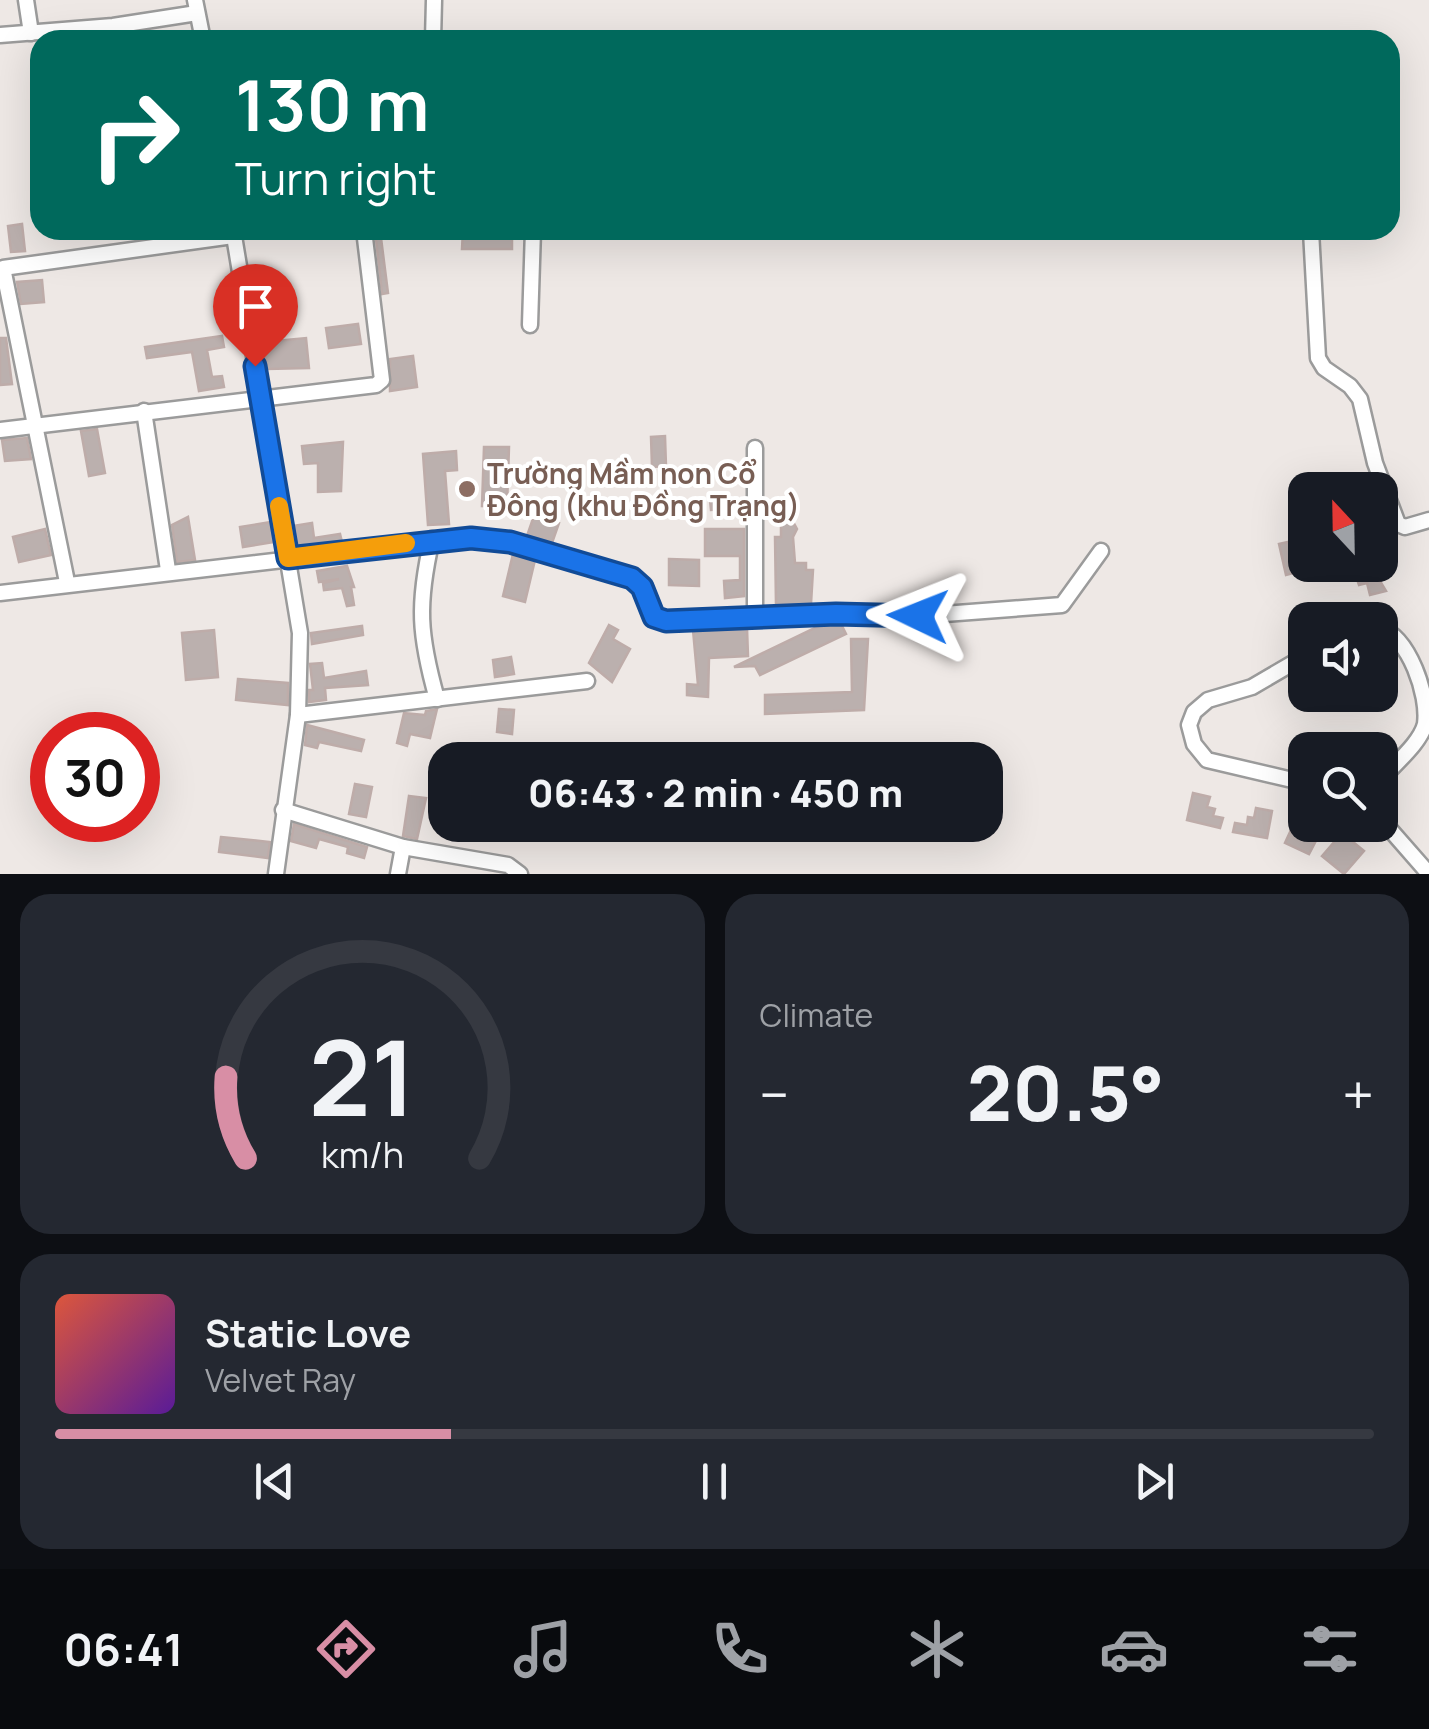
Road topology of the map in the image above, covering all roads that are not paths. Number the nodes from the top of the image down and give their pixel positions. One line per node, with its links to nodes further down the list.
1 (26, 0): 4 (street)
2 (434, 0): 6 (street)
3 (196, 6): 5 (street)
4 (31, 30)
5 (49, 30)
6 (433, 30)
7 (30, 33): 8 (street)
8 (0, 35)
9 (182, 240): 17 (street)
10 (235, 240): 15 (street)
11 (365, 240): 15 (street)
12 (533, 240): 14 (street)
13 (1311, 240): 20 (street)
14 (530, 325)
15 (261, 398): 16 (street); 23 (street)
16 (144, 411): 17 (street); 24 (street)
17 (31, 424): 18 (street); 25 (street)
18 (0, 430)
19 (756, 448): 27 (street)
20 (1429, 520)
21 (432, 540): 23 (street); 27 (street); 31 (street)
22 (1101, 551): 27 (street)
23 (288, 558): 24 (street); 32 (street)
24 (168, 570): 25 (street)
25 (67, 582): 26 (street)
26 (0, 592)
27 (755, 616)
28 (1398, 643): 33 (street)
29 (1288, 666): 34 (street)
30 (587, 681): 31 (street)
31 (437, 699): 32 (street)
32 (298, 715): 35 (street)
33 (1398, 759)
34 (1288, 780)
35 (283, 810): 37 (street); 38 (street)
36 (1398, 839): 41 (street)
37 (403, 847): 39 (street); 40 (street)
38 (276, 874)
39 (398, 874)
40 (520, 874)
41 (1428, 874)

